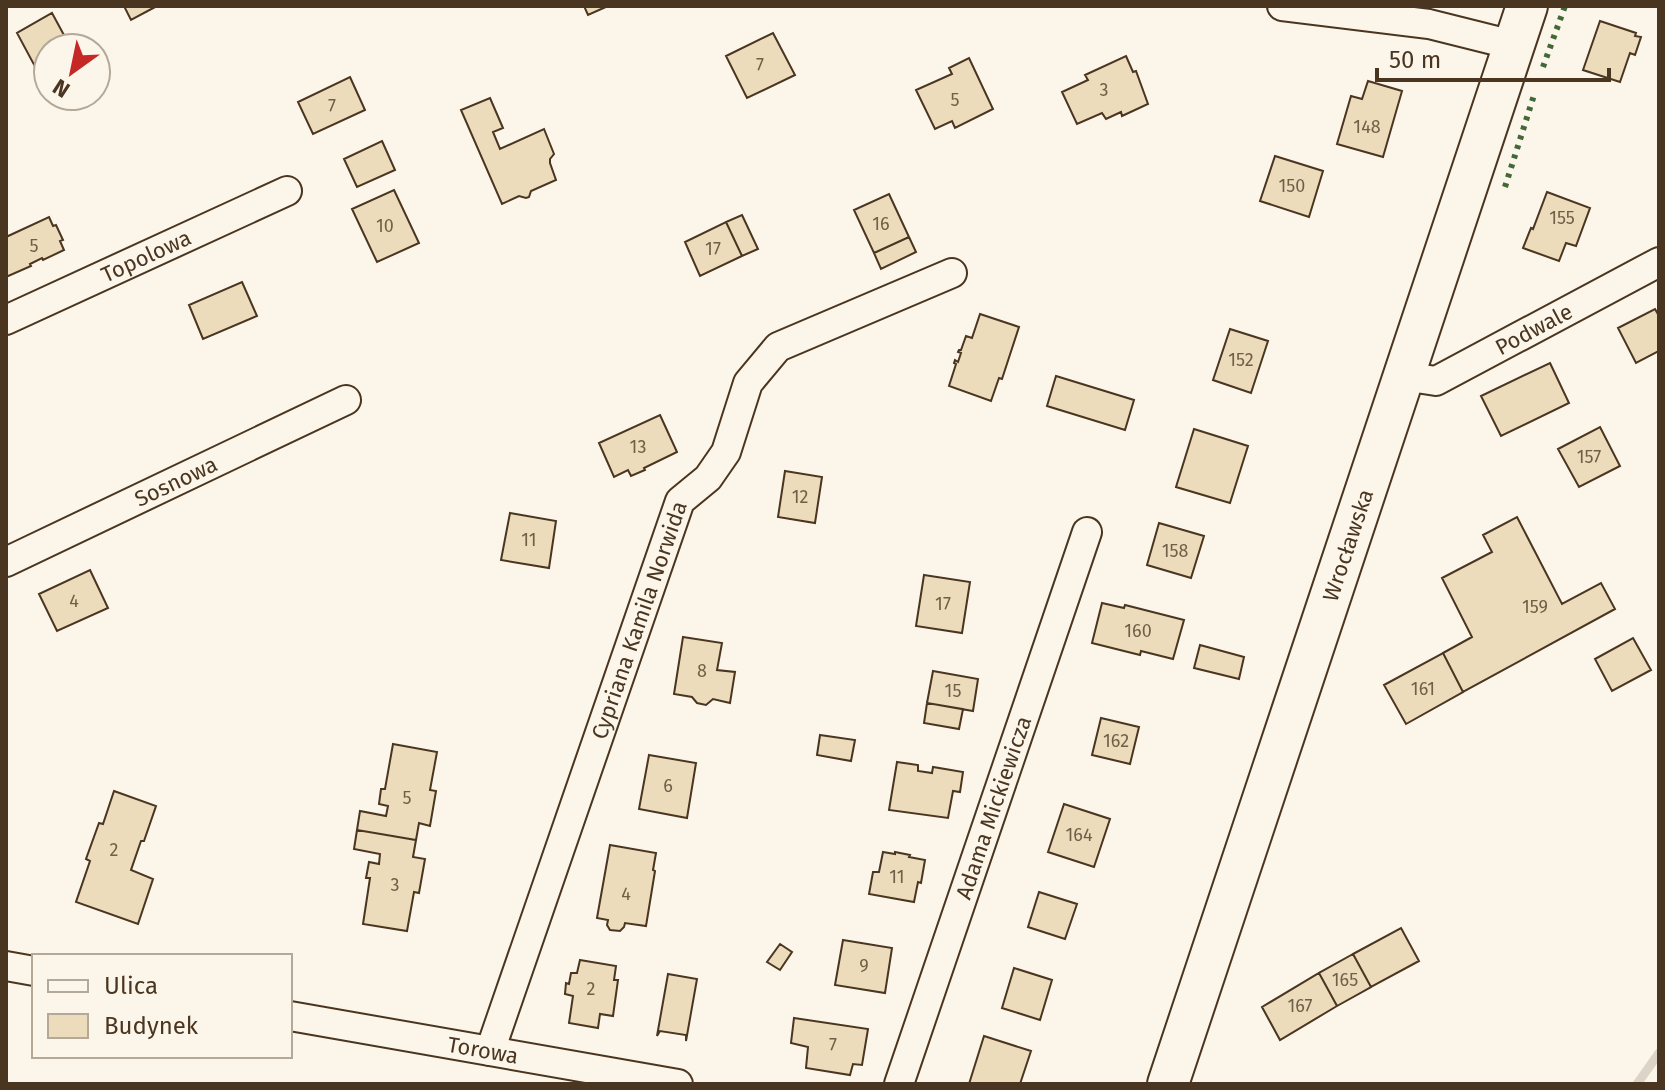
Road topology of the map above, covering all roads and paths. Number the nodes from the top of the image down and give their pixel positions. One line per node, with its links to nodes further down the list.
1 (1282, 6): 3 (street)
2 (1527, 6): 3 (main road, Wrocławska)
3 (1513, 45): 8 (main road, Wrocławska)
4 (287, 191): 7 (street, Topolowa)
5 (1659, 262): 8 (street, Podwale)
6 (952, 273): 15 (street, Cypriana Kamila Norwida)
7 (6, 320)
8 (1403, 376): 18 (main road, Wrocławska)
9 (346, 400): 11 (street, Sosnowa)
10 (1087, 532): 17 (street, Adama Mickiewicza)
11 (6, 562)
12 (6, 966): 13 (street)
13 (32, 971)
14 (292, 1016): 15 (street, Torowa)
15 (490, 1051): 16 (street, Torowa)
16 (678, 1084)
17 (899, 1084)
18 (1168, 1084)

